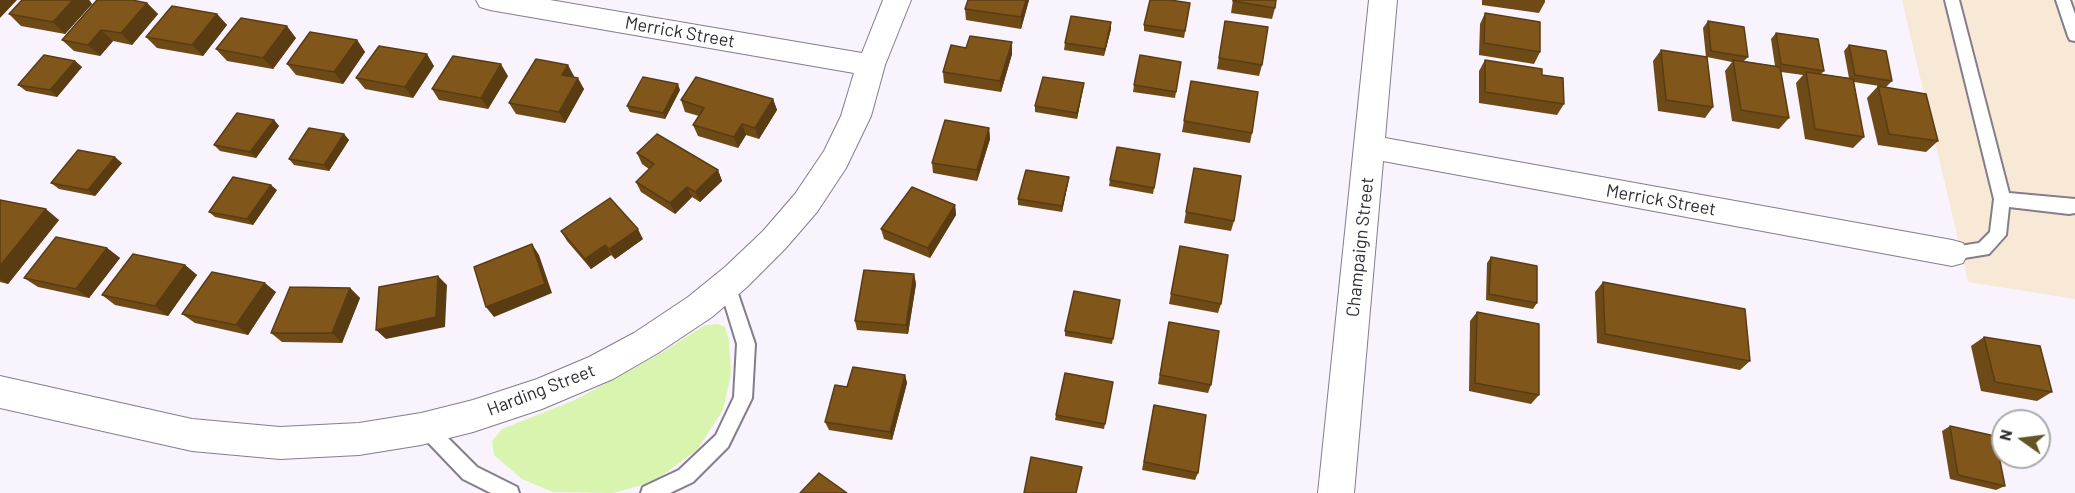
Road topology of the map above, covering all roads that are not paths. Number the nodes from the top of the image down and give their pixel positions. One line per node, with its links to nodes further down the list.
1 (490, 0): 7 (street, Merrick Street)
2 (897, 0): 7 (street, Harding Street)
3 (1383, 0): 8 (street, Champaign Street)
4 (1952, 0): 9 (lane)
5 (2063, 0): 6 (lane)
6 (2075, 36)
7 (871, 64): 12 (street, Harding Street)
8 (1370, 147): 11 (street, Merrick Street); 17 (street, Champaign Street)
9 (2002, 199): 10 (lane); 11 (lane)
10 (2075, 206)
11 (1952, 253)
12 (727, 285): 14 (street, Harding Street); 16 (lane)
13 (0, 392): 14 (street, Harding Street)
14 (426, 428): 15 (lane)
15 (510, 493)
16 (650, 493)
17 (1336, 493)

